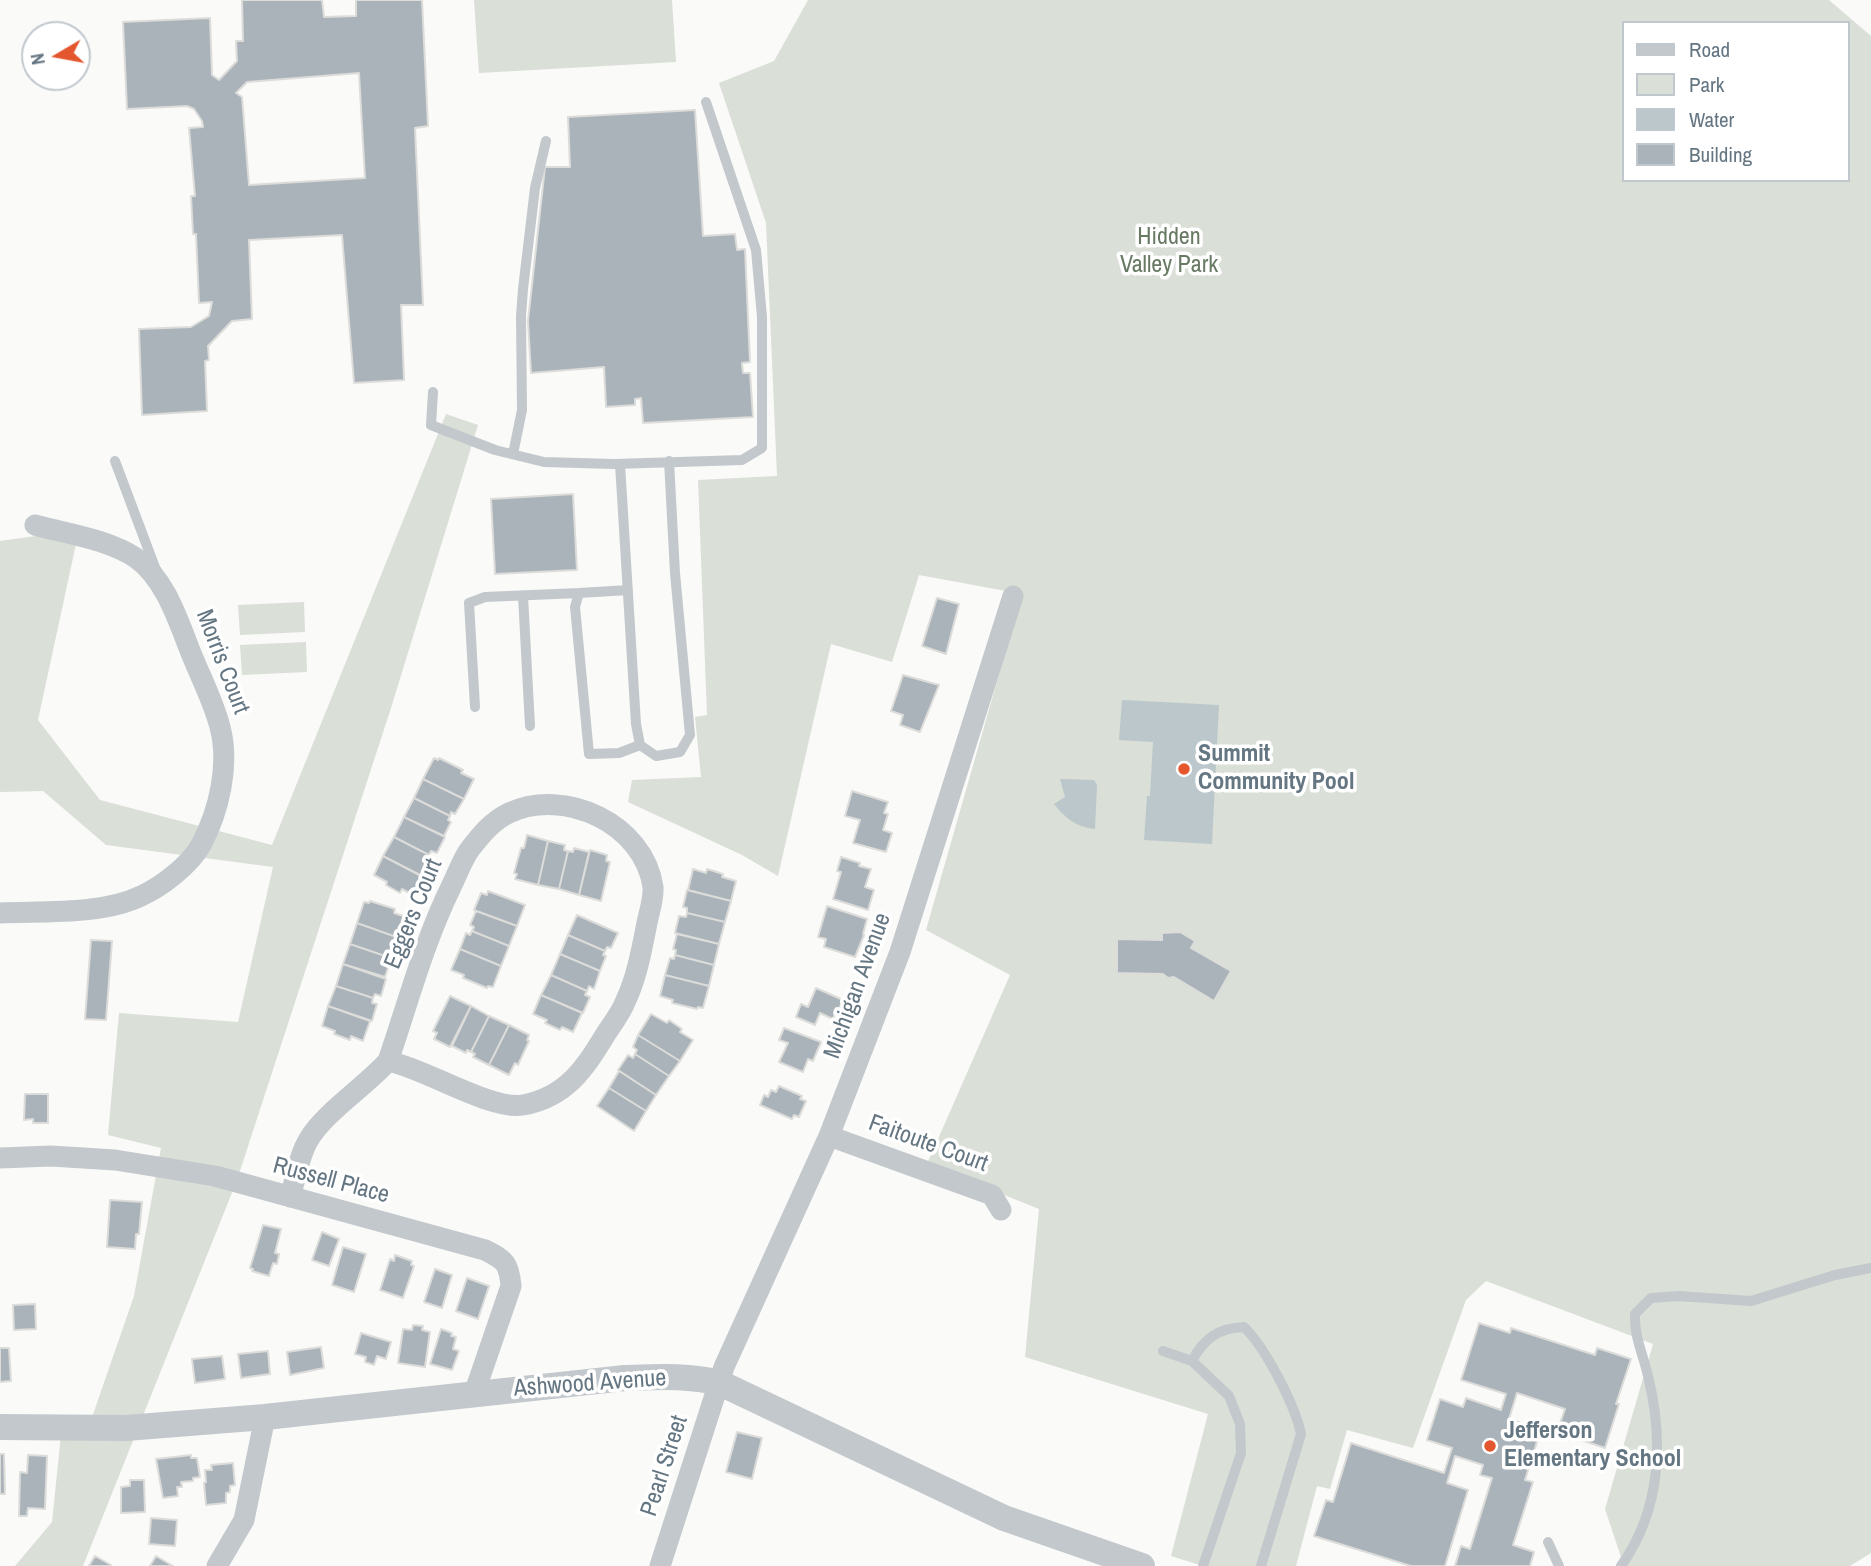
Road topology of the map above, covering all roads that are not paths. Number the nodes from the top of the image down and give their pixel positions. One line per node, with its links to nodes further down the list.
1 (706, 102): 6 (lane)
2 (546, 141): 4 (lane)
3 (433, 392): 4 (lane)
4 (513, 454): 7 (lane)
5 (115, 461): 9 (lane)
6 (669, 461): 7 (lane); 16 (lane)
7 (620, 464): 10 (lane)
8 (35, 525): 9 (street, Morris Court)
9 (161, 586): 17 (street, Morris Court)
10 (628, 590): 11 (lane); 16 (lane)
11 (579, 593): 12 (lane); 16 (lane)
12 (523, 596): 14 (lane); 15 (lane)
13 (1013, 596): 19 (street, Michigan Avenue)
14 (475, 707)
15 (530, 726)
16 (640, 745)
17 (0, 913)
18 (388, 1061): 18 (street, Eggers Court); 21 (street, Eggers Court)
19 (829, 1136): 22 (street, Faitoute Court); 26 (street, Michigan Avenue)
20 (0, 1158): 21 (street, Russell Place)
21 (290, 1197): 27 (street, Russell Place)
22 (1001, 1210)
23 (1871, 1268): 37 (lane)
24 (1163, 1351): 25 (lane)
25 (1192, 1361): 34 (lane); 35 (lane)
26 (720, 1383): 27 (street, Ashwood Avenue); 32 (street, Pearl Street); 33 (street, Ashwood Avenue)
27 (474, 1394): 28 (street, Ashwood Avenue)
28 (265, 1417): 29 (street, Ashwood Avenue); 31 (street)
29 (0, 1427)
30 (1548, 1542): 36 (lane)
31 (223, 1565)
32 (660, 1566)
33 (1142, 1566)
34 (1203, 1566)
35 (1261, 1566)
36 (1559, 1566)
37 (1621, 1566)

